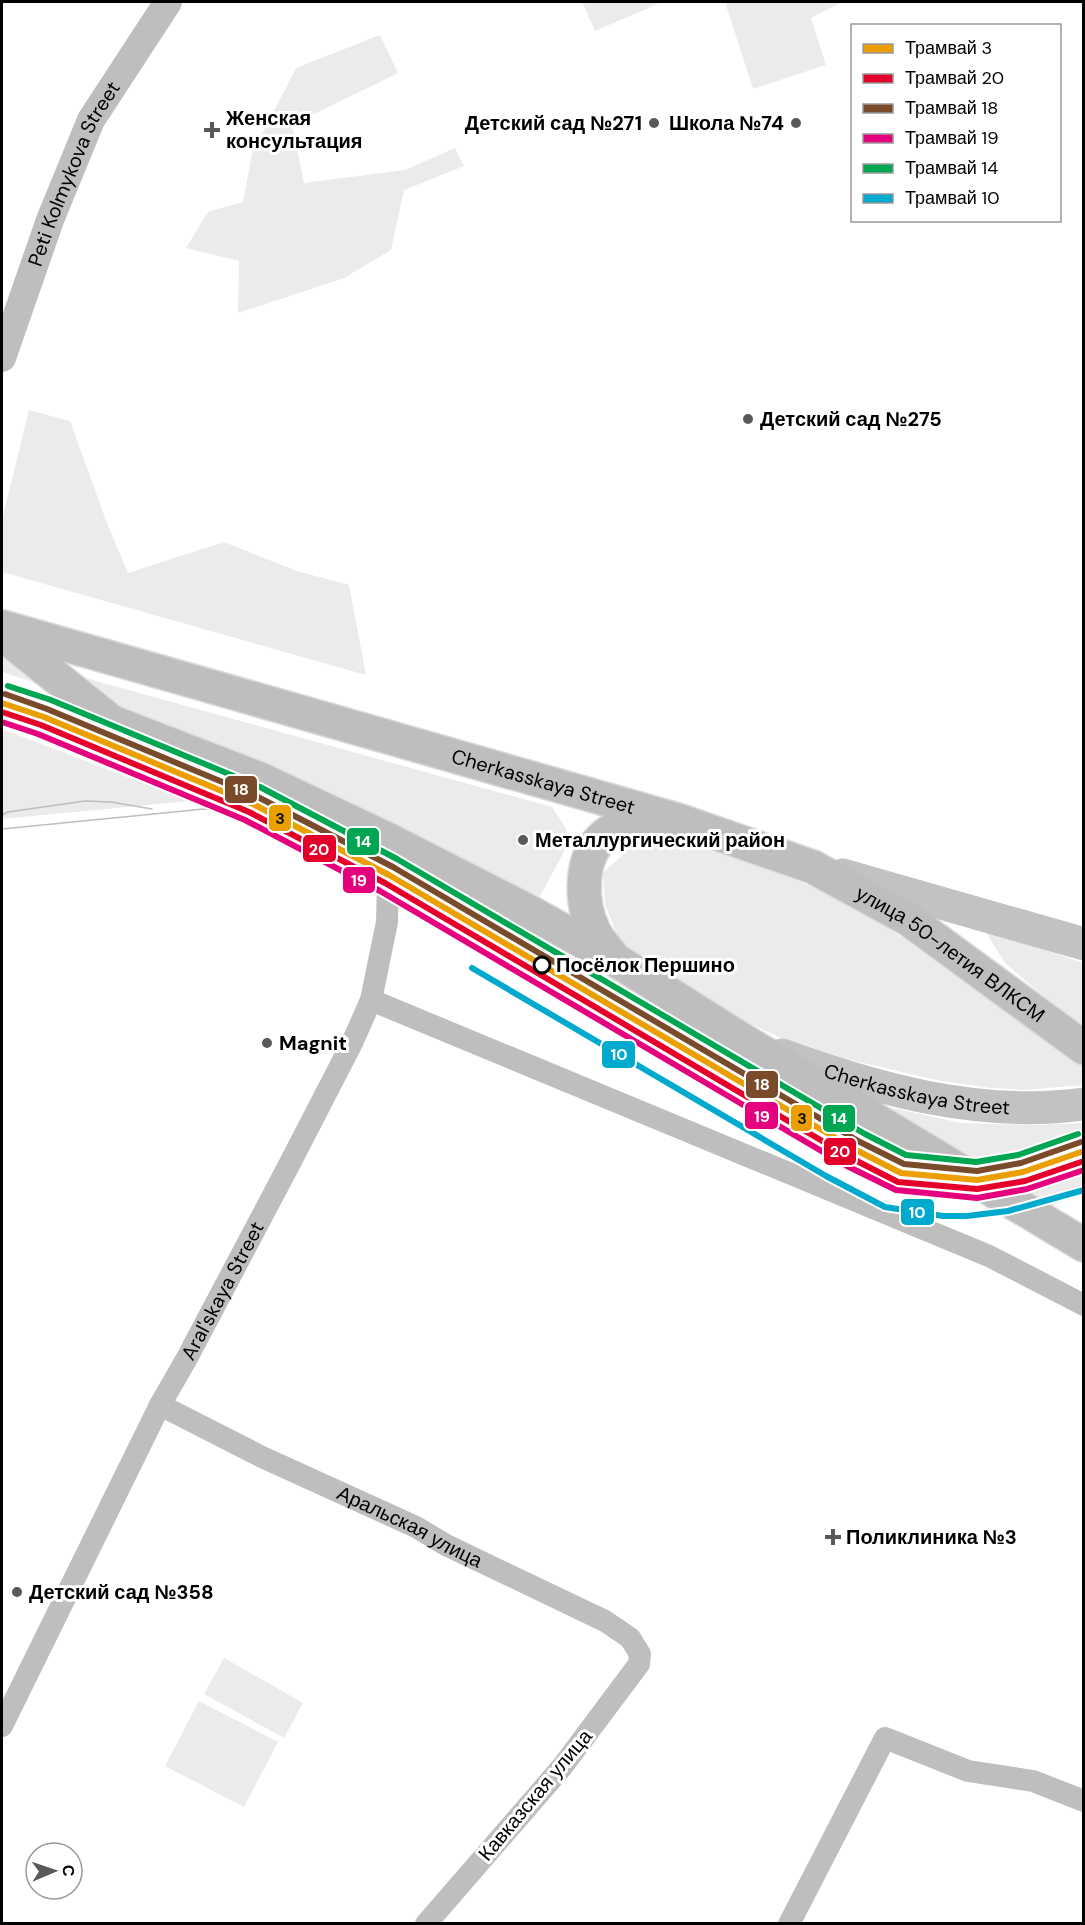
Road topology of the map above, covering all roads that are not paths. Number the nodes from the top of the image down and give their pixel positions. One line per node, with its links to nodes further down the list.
1 (168, 2): 2 (street, Peti Kolmykova Street)
2 (2, 357)
3 (2, 626): 5 (main road, Cherkasskaya Street)
4 (2, 634): 6 (main road, Cherkasskaya Street)
5 (678, 820): 7 (main road, Cherkasskaya Street); 9 (main road)
6 (389, 840): 9 (main road, Cherkasskaya Street); 10 (street, Aral'skaya Street)
7 (813, 867): 8 (main road, Cherkasskaya Street); 12 (main road, улица 50-летия ВЛКСМ)
8 (1083, 944)
9 (614, 959): 11 (main road, Cherkasskaya Street)
10 (371, 1000): 15 (street); 16 (street, Aral'skaya Street)
11 (744, 1041): 13 (main road, Cherkasskaya Street); 14 (main road)
12 (1083, 1048)
13 (1083, 1104)
14 (1083, 1245)
15 (1083, 1305)
16 (160, 1405): 17 (street, Аральская улица); 18 (street, Aral'skaya Street)
17 (639, 1664): 20 (street, Кавказская улица)
18 (2, 1726)
19 (1083, 1802): 21 (street)
20 (426, 1923)
21 (789, 1923)

